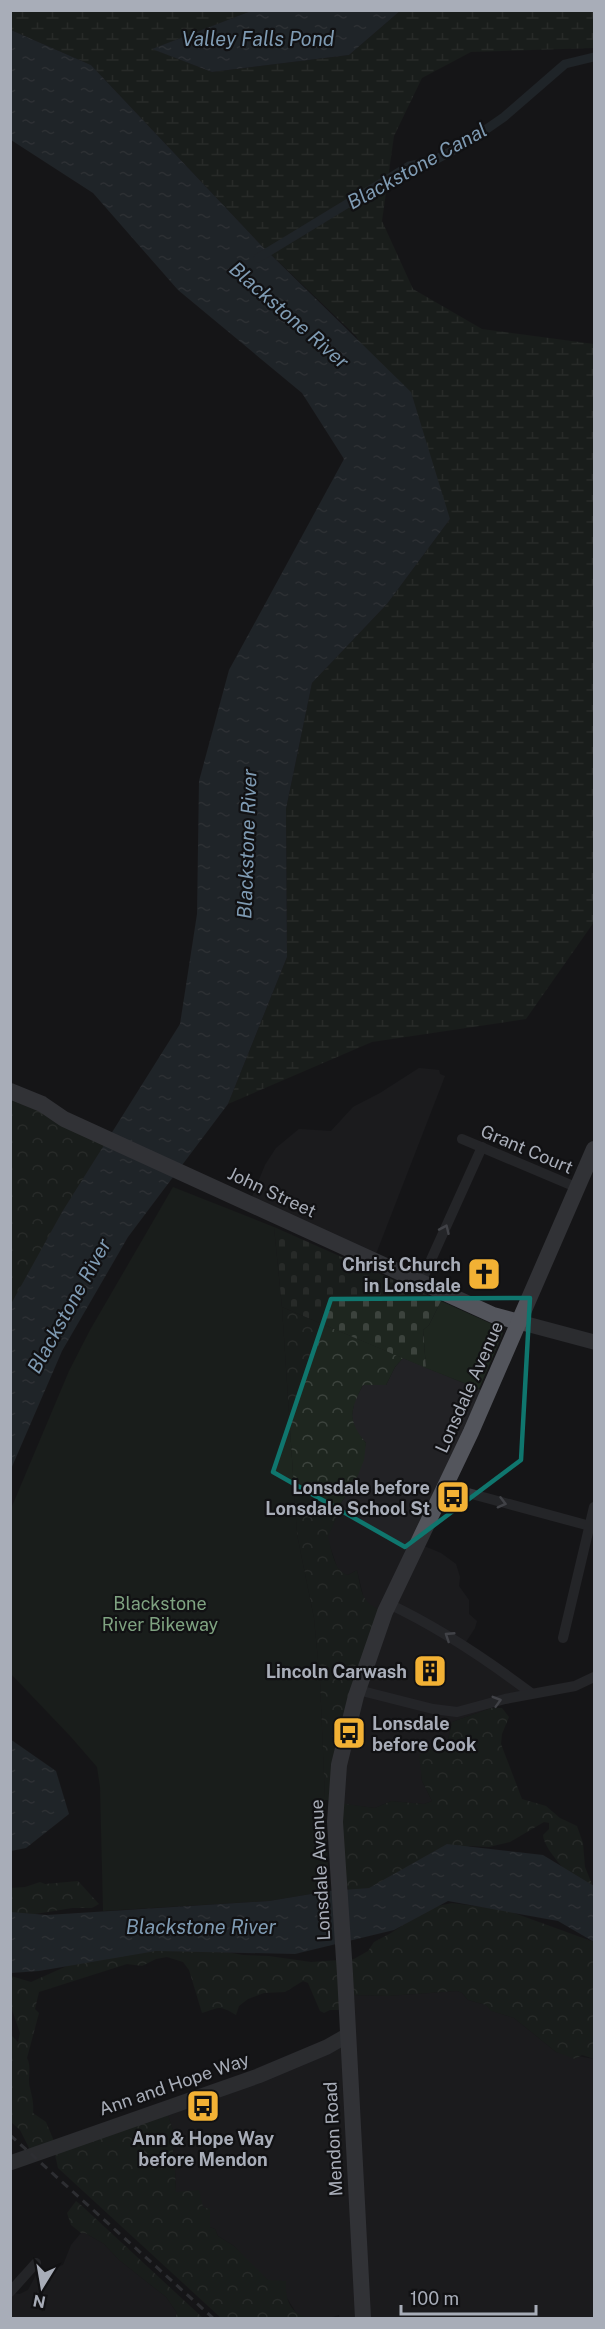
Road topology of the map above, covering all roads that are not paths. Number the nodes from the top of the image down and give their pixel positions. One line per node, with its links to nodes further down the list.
1 (10, 1091): 3 (main road, John Street)
2 (10, 1103): 3 (main road)
3 (64, 1119): 8 (main road, John Street)
4 (462, 1139): 5 (street, Grant Court)
5 (482, 1147): 7 (street, Grant Court); 8 (street, one-way to 5)
6 (594, 1149): 7 (main road, Lonsdale Avenue)
7 (578, 1188): 9 (main road, Lonsdale Avenue)
8 (421, 1282): 9 (main road, John Street)
9 (519, 1322): 10 (main road); 11 (main road, Lonsdale Avenue)
10 (594, 1342)
11 (446, 1487): 13 (street, one-way to 13); 14 (main road, Lonsdale Avenue)
12 (594, 1507): 13 (street)
13 (590, 1526): 15 (street)
14 (389, 1604): 17 (main road, Lonsdale Avenue); 18 (street, one-way to 14)
15 (563, 1638)
16 (594, 1677): 18 (street)
17 (358, 1690): 18 (street, one-way to 18); 19 (main road, Lonsdale Avenue)
18 (531, 1694)
19 (344, 1957): 20 (main road, Mendon Road)
20 (348, 2035): 21 (main road, Ann and Hope Way); 24 (main road, Mendon Road)
21 (10, 2163)
22 (36, 2263): 23 (street)
23 (10, 2292)
24 (363, 2319)

